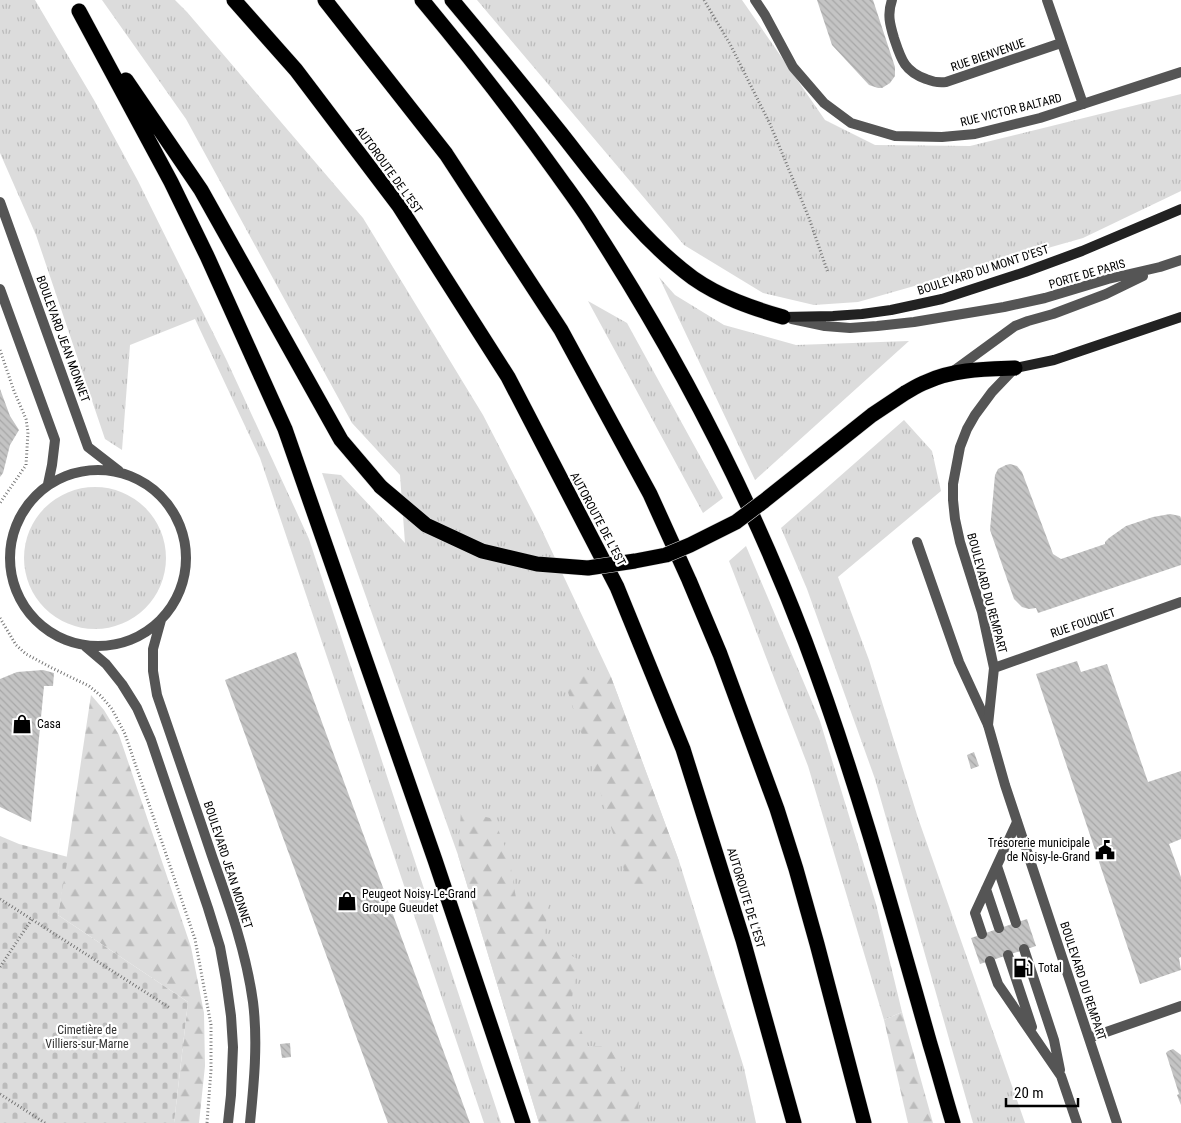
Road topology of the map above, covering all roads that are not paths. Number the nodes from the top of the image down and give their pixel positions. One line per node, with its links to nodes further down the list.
1 (234, 0): 45 (highway, AUTOROUTE DE L’EST)
2 (325, 0): 46 (highway)
3 (422, 0): 47 (highway)
4 (452, 0): 17 (highway)
5 (755, 0): 11 (street, RUE VICTOR BALTARD)
6 (892, 0): 9 (street, RUE BIENVENUE)
7 (1047, 0): 9 (street)
8 (75, 6): 20 (highway, bridge); 44 (highway)
9 (1061, 43): 11 (street)
10 (1181, 72): 11 (street, RUE VICTOR BALTARD)
11 (1083, 104)
12 (0, 202): 21 (street, BOULEVARD JEAN MONNET)
13 (1181, 209): 17 (main road, BOULEVARD DU MONT D'EST)
14 (1181, 260): 15 (street)
15 (1160, 268): 17 (street, PORTE DE PARIS); 20 (street, PORTE DE PARIS)
16 (0, 289): 22 (street)
17 (783, 317)
18 (1181, 317): 19 (main road)
19 (1015, 368): 20 (highway); 27 (street, BOULEVARD DU REMPART)
20 (947, 375)
21 (120, 472): 22 (street, BOULEVARD JEAN MONNET); 25 (street, BOULEVARD JEAN MONNET)
22 (48, 484): 26 (street, BOULEVARD JEAN MONNET)
23 (917, 542): 28 (street)
24 (1181, 602): 27 (street, RUE FOUQUET)
25 (161, 620): 26 (street, BOULEVARD JEAN MONNET); 43 (street, BOULEVARD JEAN MONNET)
26 (86, 647): 42 (street, BOULEVARD JEAN MONNET)
27 (994, 668): 28 (street, BOULEVARD DU REMPART)
28 (988, 725): 29 (street, BOULEVARD DU REMPART)
29 (1017, 822): 30 (street); 39 (street, BOULEVARD DU REMPART)
30 (997, 866): 31 (street); 32 (street)
31 (986, 889): 33 (street); 34 (street)
32 (1016, 923)
33 (999, 928)
34 (982, 934)
35 (1024, 949): 41 (street)
36 (1008, 955): 40 (street)
37 (990, 961): 40 (street)
38 (1181, 1006): 39 (street)
39 (1089, 1038): 49 (street, BOULEVARD DU REMPART)
40 (1036, 1040): 41 (street)
41 (1061, 1076): 48 (street)
42 (228, 1123)
43 (250, 1123)
44 (523, 1123)
45 (794, 1123)
46 (864, 1123)
47 (952, 1123)
48 (1077, 1123)
49 (1118, 1123)

